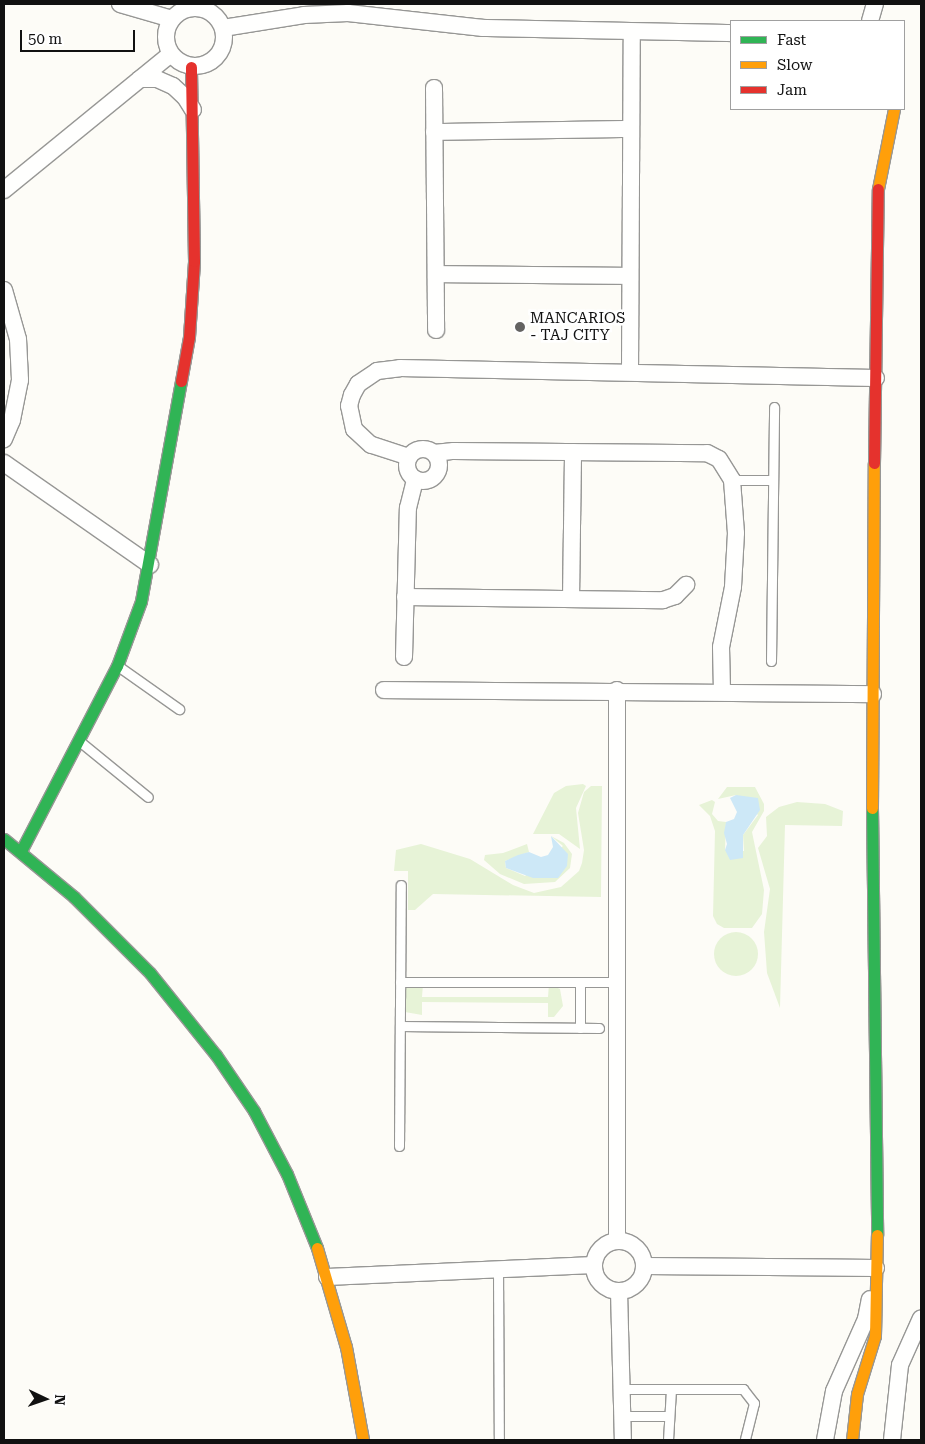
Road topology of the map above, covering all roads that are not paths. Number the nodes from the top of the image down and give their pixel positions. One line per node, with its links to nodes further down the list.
1 (120, 4): 3 (street)
2 (875, 4): 4 (street)
3 (172, 19): 5 (street); 8 (street)
4 (870, 20)
5 (223, 28): 6 (street); 9 (street)
6 (632, 33): 7 (street); 14 (street)
7 (730, 33)
8 (171, 54): 9 (street); 10 (street)
9 (191, 67): 13 (street)
10 (140, 79): 13 (street); 16 (street)
11 (434, 88): 15 (street)
12 (894, 110): 22 (street)
13 (194, 111): 32 (street)
14 (632, 129): 15 (street); 18 (street)
15 (434, 132): 17 (street)
16 (4, 190)
17 (436, 274): 18 (street); 20 (street)
18 (630, 276): 21 (street)
19 (4, 290): 24 (street)
20 (436, 330)
21 (630, 371): 22 (street); 27 (street)
22 (876, 378): 42 (street)
23 (774, 407): 31 (lane)
24 (4, 438)
25 (573, 452): 26 (street); 30 (street); 35 (street)
26 (434, 453): 27 (street); 29 (street)
27 (409, 457): 29 (street)
28 (4, 463): 32 (street)
29 (415, 480): 34 (street)
30 (732, 480): 31 (lane); 41 (street)
31 (773, 480): 37 (lane)
32 (150, 564): 38 (street)
33 (686, 585): 35 (street)
34 (406, 597): 35 (street); 36 (street)
35 (571, 599)
36 (404, 657)
37 (771, 661)
38 (117, 666): 43 (lane); 44 (street)
39 (384, 690): 40 (street)
40 (617, 690): 41 (street); 51 (street)
41 (722, 691): 42 (street)
42 (873, 694): 60 (street)
43 (180, 709)
44 (78, 740): 45 (lane); 47 (street)
45 (148, 797)
46 (4, 839): 47 (street)
47 (22, 851): 61 (street)
48 (401, 885): 49 (lane)
49 (400, 982): 50 (lane); 52 (lane)
50 (580, 982): 51 (lane); 53 (lane)
51 (617, 982): 56 (street)
52 (400, 1026): 53 (lane); 55 (lane)
53 (580, 1028): 54 (lane)
54 (599, 1028)
55 (399, 1146)
56 (617, 1241): 57 (street); 58 (street)
57 (594, 1265): 59 (street); 62 (street)
58 (644, 1266): 60 (street); 62 (street)
59 (498, 1271): 61 (street); 69 (lane)
60 (876, 1273): 73 (street); 74 (street)
61 (327, 1277): 68 (street)
62 (619, 1291): 64 (street)
63 (921, 1318): 75 (street)
64 (621, 1389): 65 (lane); 66 (street)
65 (671, 1390): 67 (lane); 72 (lane)
66 (622, 1416): 67 (lane); 70 (street)
67 (669, 1416): 71 (lane)
68 (363, 1440)
69 (499, 1440)
70 (623, 1440)
71 (668, 1440)
72 (745, 1440)
73 (825, 1440)
74 (852, 1440)
75 (892, 1440)

